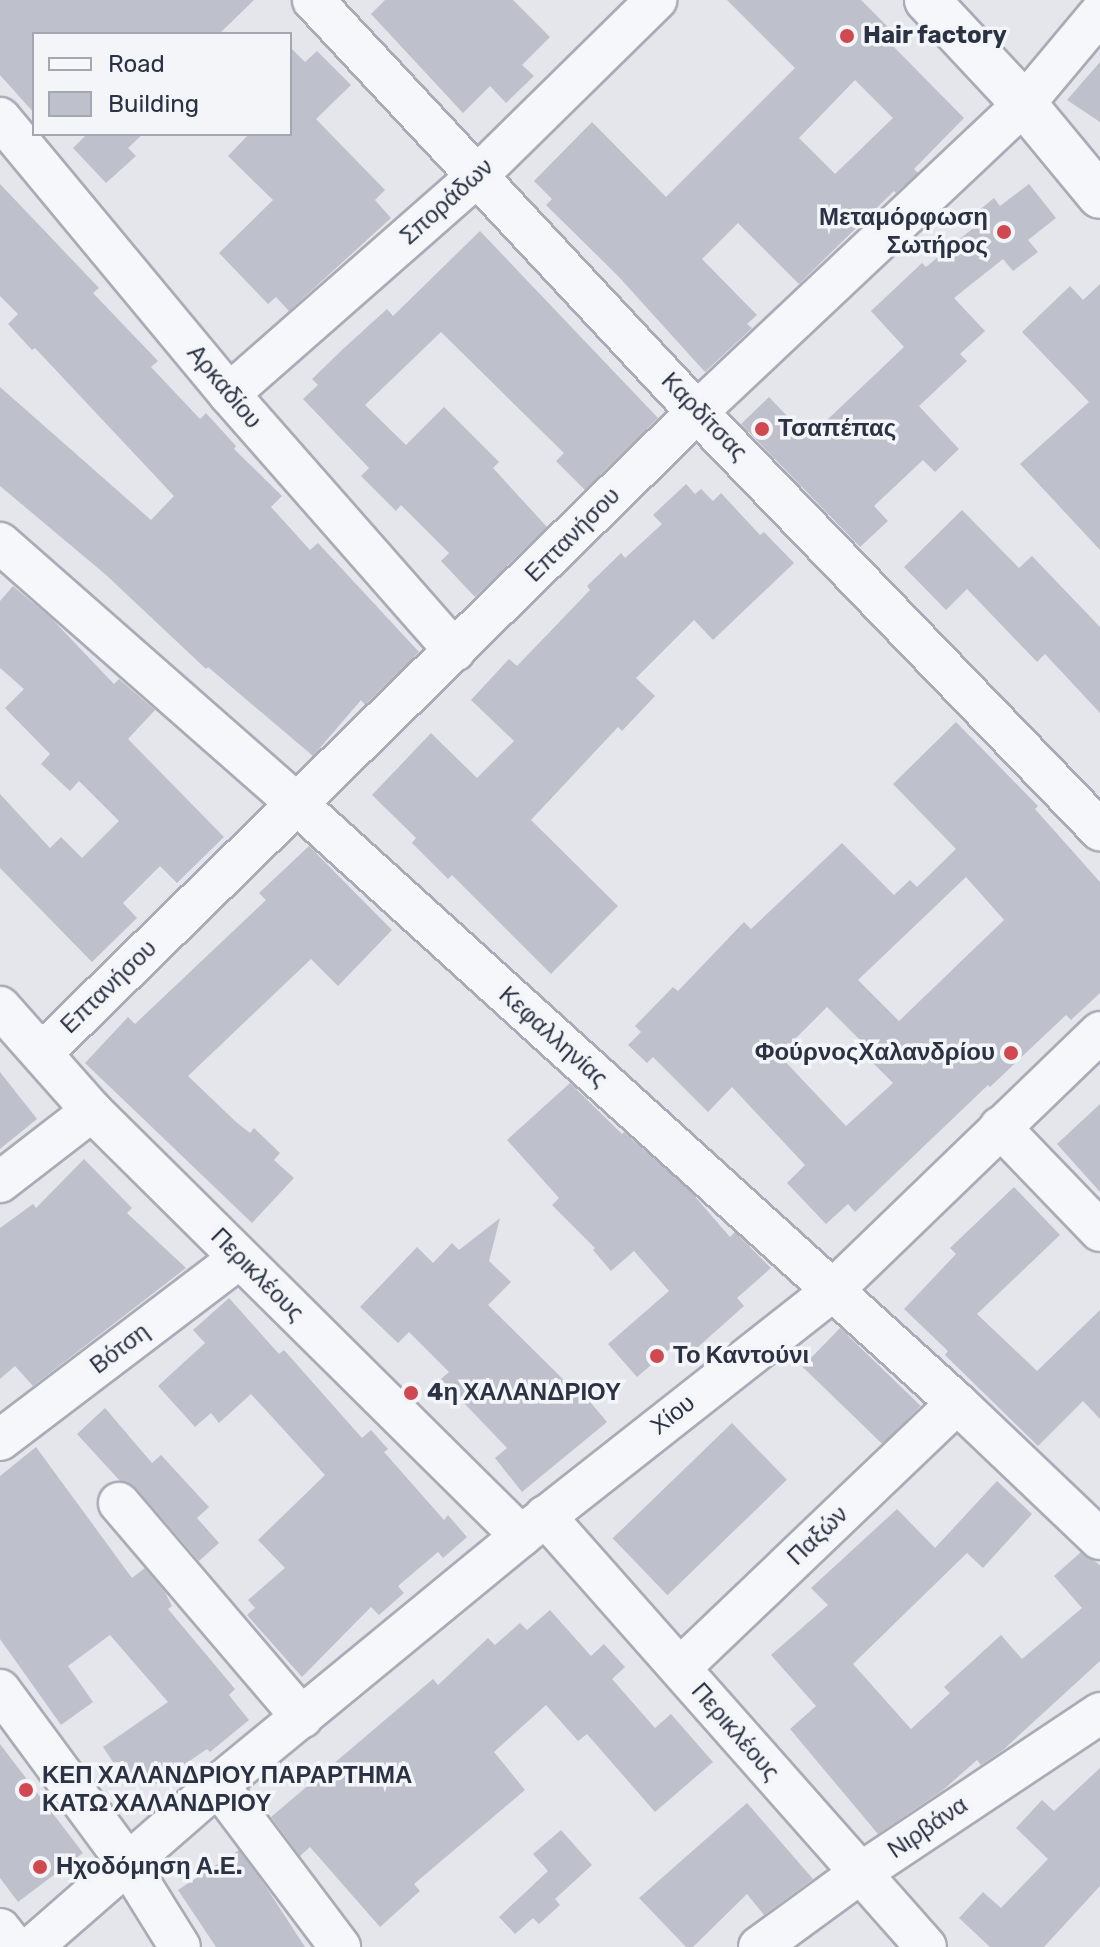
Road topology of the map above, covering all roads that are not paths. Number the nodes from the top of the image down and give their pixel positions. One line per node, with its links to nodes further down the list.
1 (313, 0): 7 (street, Καρδίτσας)
2 (656, 0): 7 (street, Σποράδων)
3 (927, 0): 5 (street)
4 (1100, 13): 5 (street, Επτανήσου)
5 (1024, 104): 8 (street); 10 (street, Επτανήσου)
6 (0, 118): 9 (street, Αρκαδίου)
7 (478, 175): 9 (street, Σποράδων); 10 (street, Καρδίτσας)
8 (1100, 196)
9 (229, 394): 12 (street, Αρκαδίου)
10 (697, 412): 12 (street, Επτανήσου); 14 (street, Καρδίτσας)
11 (0, 543): 13 (street, Κεφαλληνίας)
12 (455, 651): 13 (street, Επτανήσου)
13 (297, 804): 17 (street, Επτανήσου); 23 (street, Κεφαλληνίας)
14 (1100, 830)
15 (0, 1007): 17 (street, Περικλέους)
16 (1100, 1032): 19 (street, Χίου)
17 (42, 1053): 18 (street, Περικλέους)
18 (92, 1111): 20 (street); 22 (street, Περικλέους)
19 (1000, 1127): 21 (street); 23 (street, Χίου)
20 (0, 1182)
21 (1100, 1231)
22 (240, 1258): 25 (street, Βότση); 27 (street, Περικλέους)
23 (831, 1292): 24 (street, Κεφαλληνίας); 27 (street, Χίου)
24 (957, 1403): 28 (street, Κεφαλληνίας); 29 (street, Παξών)
25 (0, 1440)
26 (119, 1503): 32 (street)
27 (533, 1526): 29 (street, Περικλέους); 32 (street, Χίου)
28 (1100, 1539)
29 (680, 1668): 35 (street, Περικλέους)
30 (0, 1690): 34 (street)
31 (1100, 1713): 35 (street, Νιρβάνα)
32 (302, 1717): 33 (street, Χίου)
33 (218, 1785): 34 (street, Χίου); 40 (street)
34 (127, 1862): 38 (street, Χίου); 39 (street)
35 (859, 1874): 41 (street, Νιρβάνα); 42 (street, Περικλέους)
36 (0, 1929): 37 (street)
37 (14, 1947)
38 (32, 1947)
39 (180, 1947)
40 (340, 1947)
41 (759, 1947)
42 (926, 1947)

